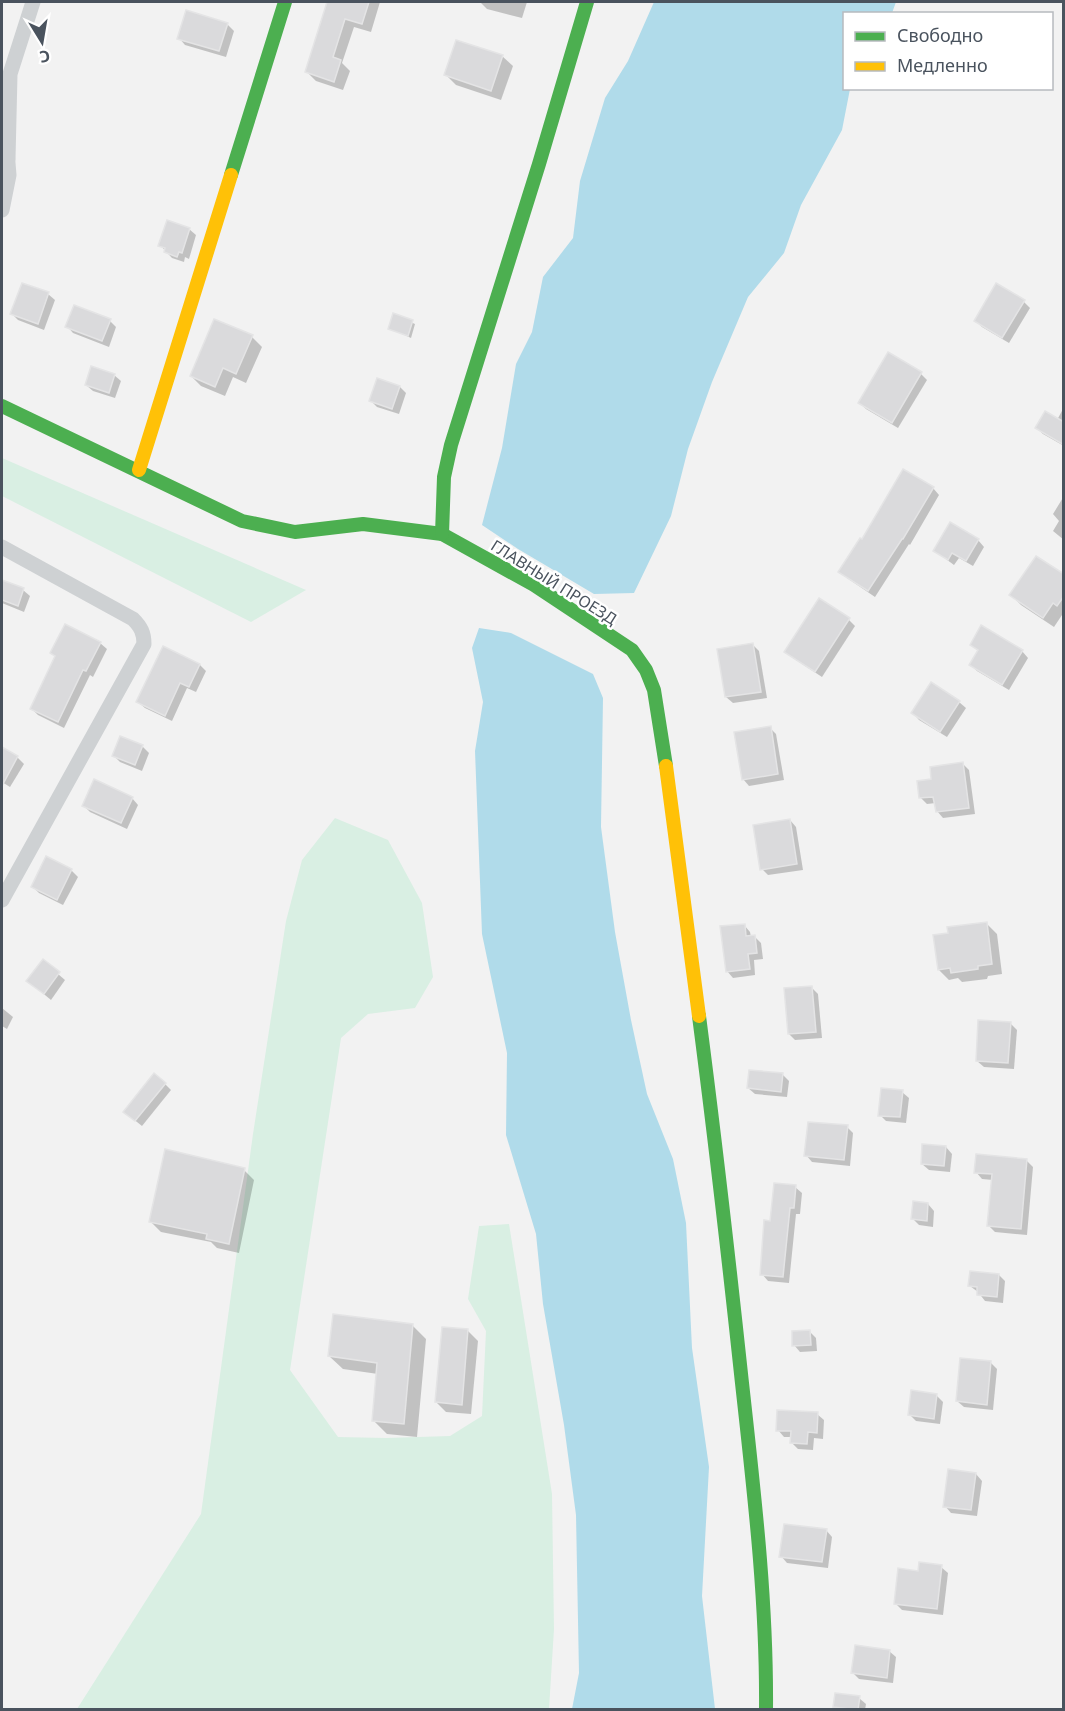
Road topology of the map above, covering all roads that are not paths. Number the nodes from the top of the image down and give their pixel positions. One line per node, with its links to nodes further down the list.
1 (33, 2): 5 (street)
2 (285, 2): 8 (street)
3 (587, 2): 9 (street)
4 (2, 122): 5 (street)
5 (8, 159): 6 (street)
6 (2, 210)
7 (2, 406): 8 (street)
8 (139, 470): 9 (street)
9 (442, 534): 12 (street, ГЛАВНЫЙ ПРОЕЗД)
10 (2, 546): 11 (street)
11 (2, 900)
12 (765, 1710)

